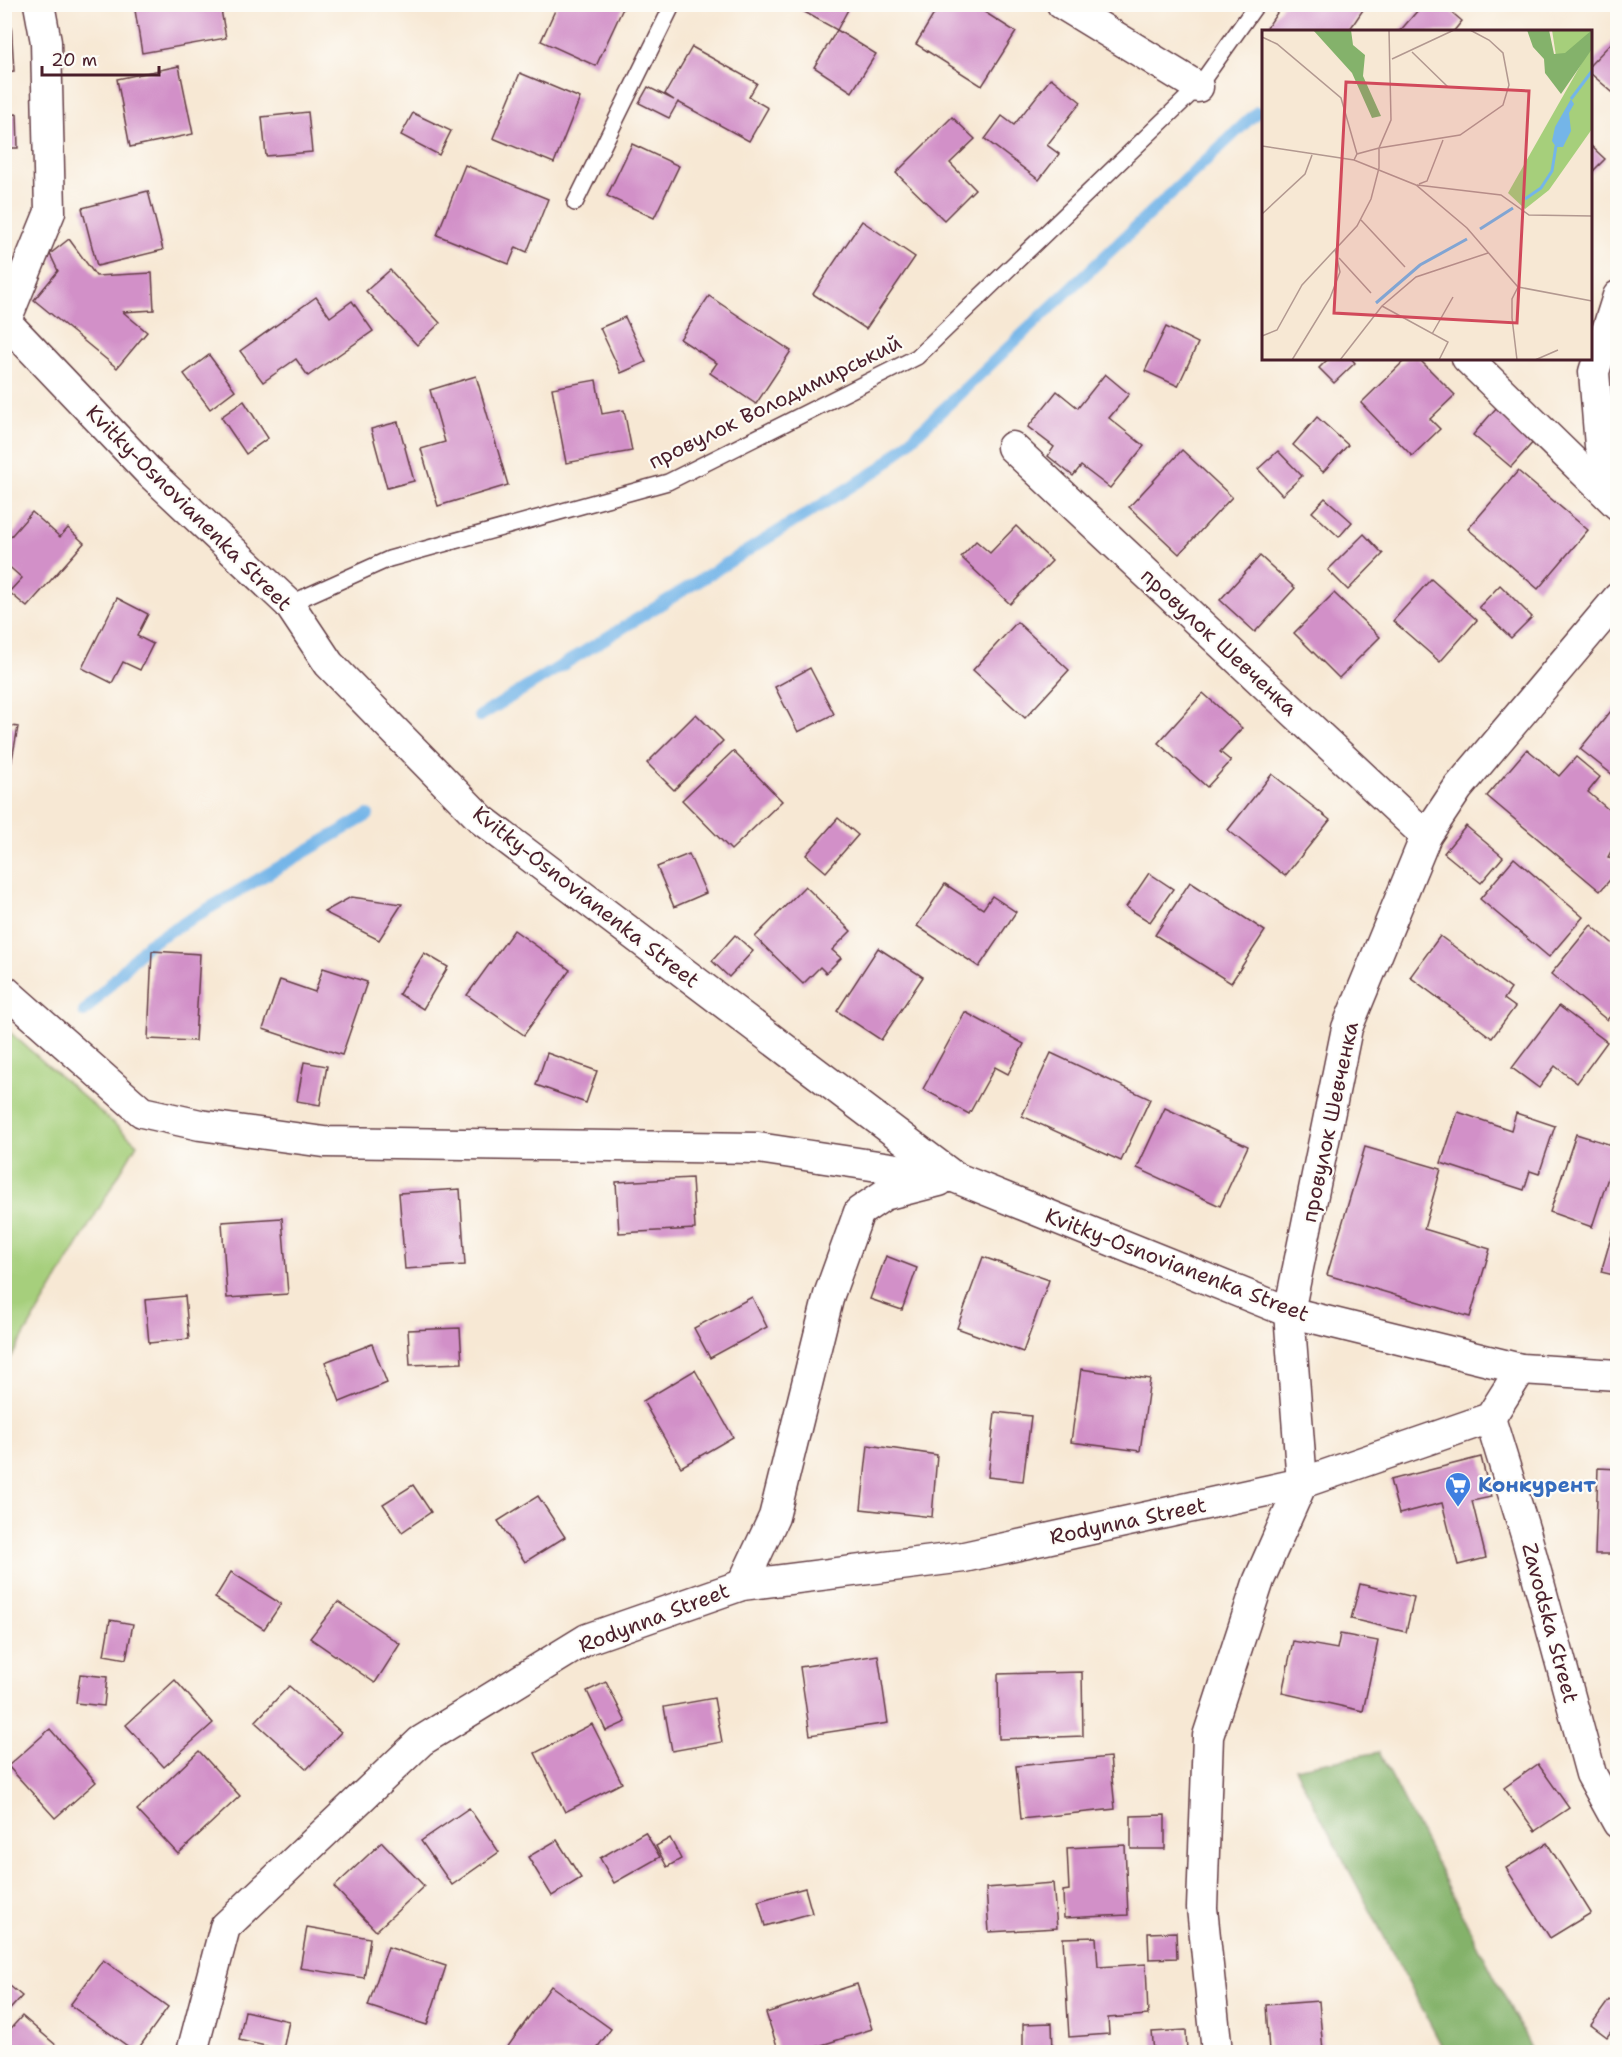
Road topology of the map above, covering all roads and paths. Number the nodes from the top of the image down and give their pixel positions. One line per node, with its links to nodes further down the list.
1 (39, 4): 8 (street)
2 (673, 4): 6 (lane)
3 (1062, 4): 5 (street)
4 (1257, 4): 5 (lane, провулок Володимирський)
5 (1198, 87): 14 (lane, провулок Володимирський)
6 (575, 203)
7 (1617, 296): 11 (street)
8 (5, 320): 14 (street, Kvitky-Osnovianenka Street)
9 (1469, 360): 12 (street)
10 (1012, 447): 15 (street, провулок Шевченка)
11 (1617, 494)
12 (1617, 505)
13 (1617, 598): 15 (street, провулок Шевченка)
14 (289, 604): 17 (street, Kvitky-Osnovianenka Street)
15 (1426, 836): 18 (street, провулок Шевченка)
16 (4, 990): 17 (street, Kvitky-Osnovianenka Street)
17 (954, 1177): 18 (street, Kvitky-Osnovianenka Street); 23 (street)
18 (1289, 1312): 19 (street, Kvitky-Osnovianenka Street); 22 (street, провулок Шевченка)
19 (1521, 1369): 20 (street, Kvitky-Osnovianenka Street); 21 (street)
20 (1617, 1374)
21 (1490, 1418): 22 (street, Rodynna Street); 24 (street, Zavodska Street)
22 (1302, 1483): 23 (street, Rodynna Street); 26 (street)
23 (742, 1585): 25 (street, Rodynna Street)
24 (1617, 1823)
25 (192, 2052)
26 (1217, 2052)

